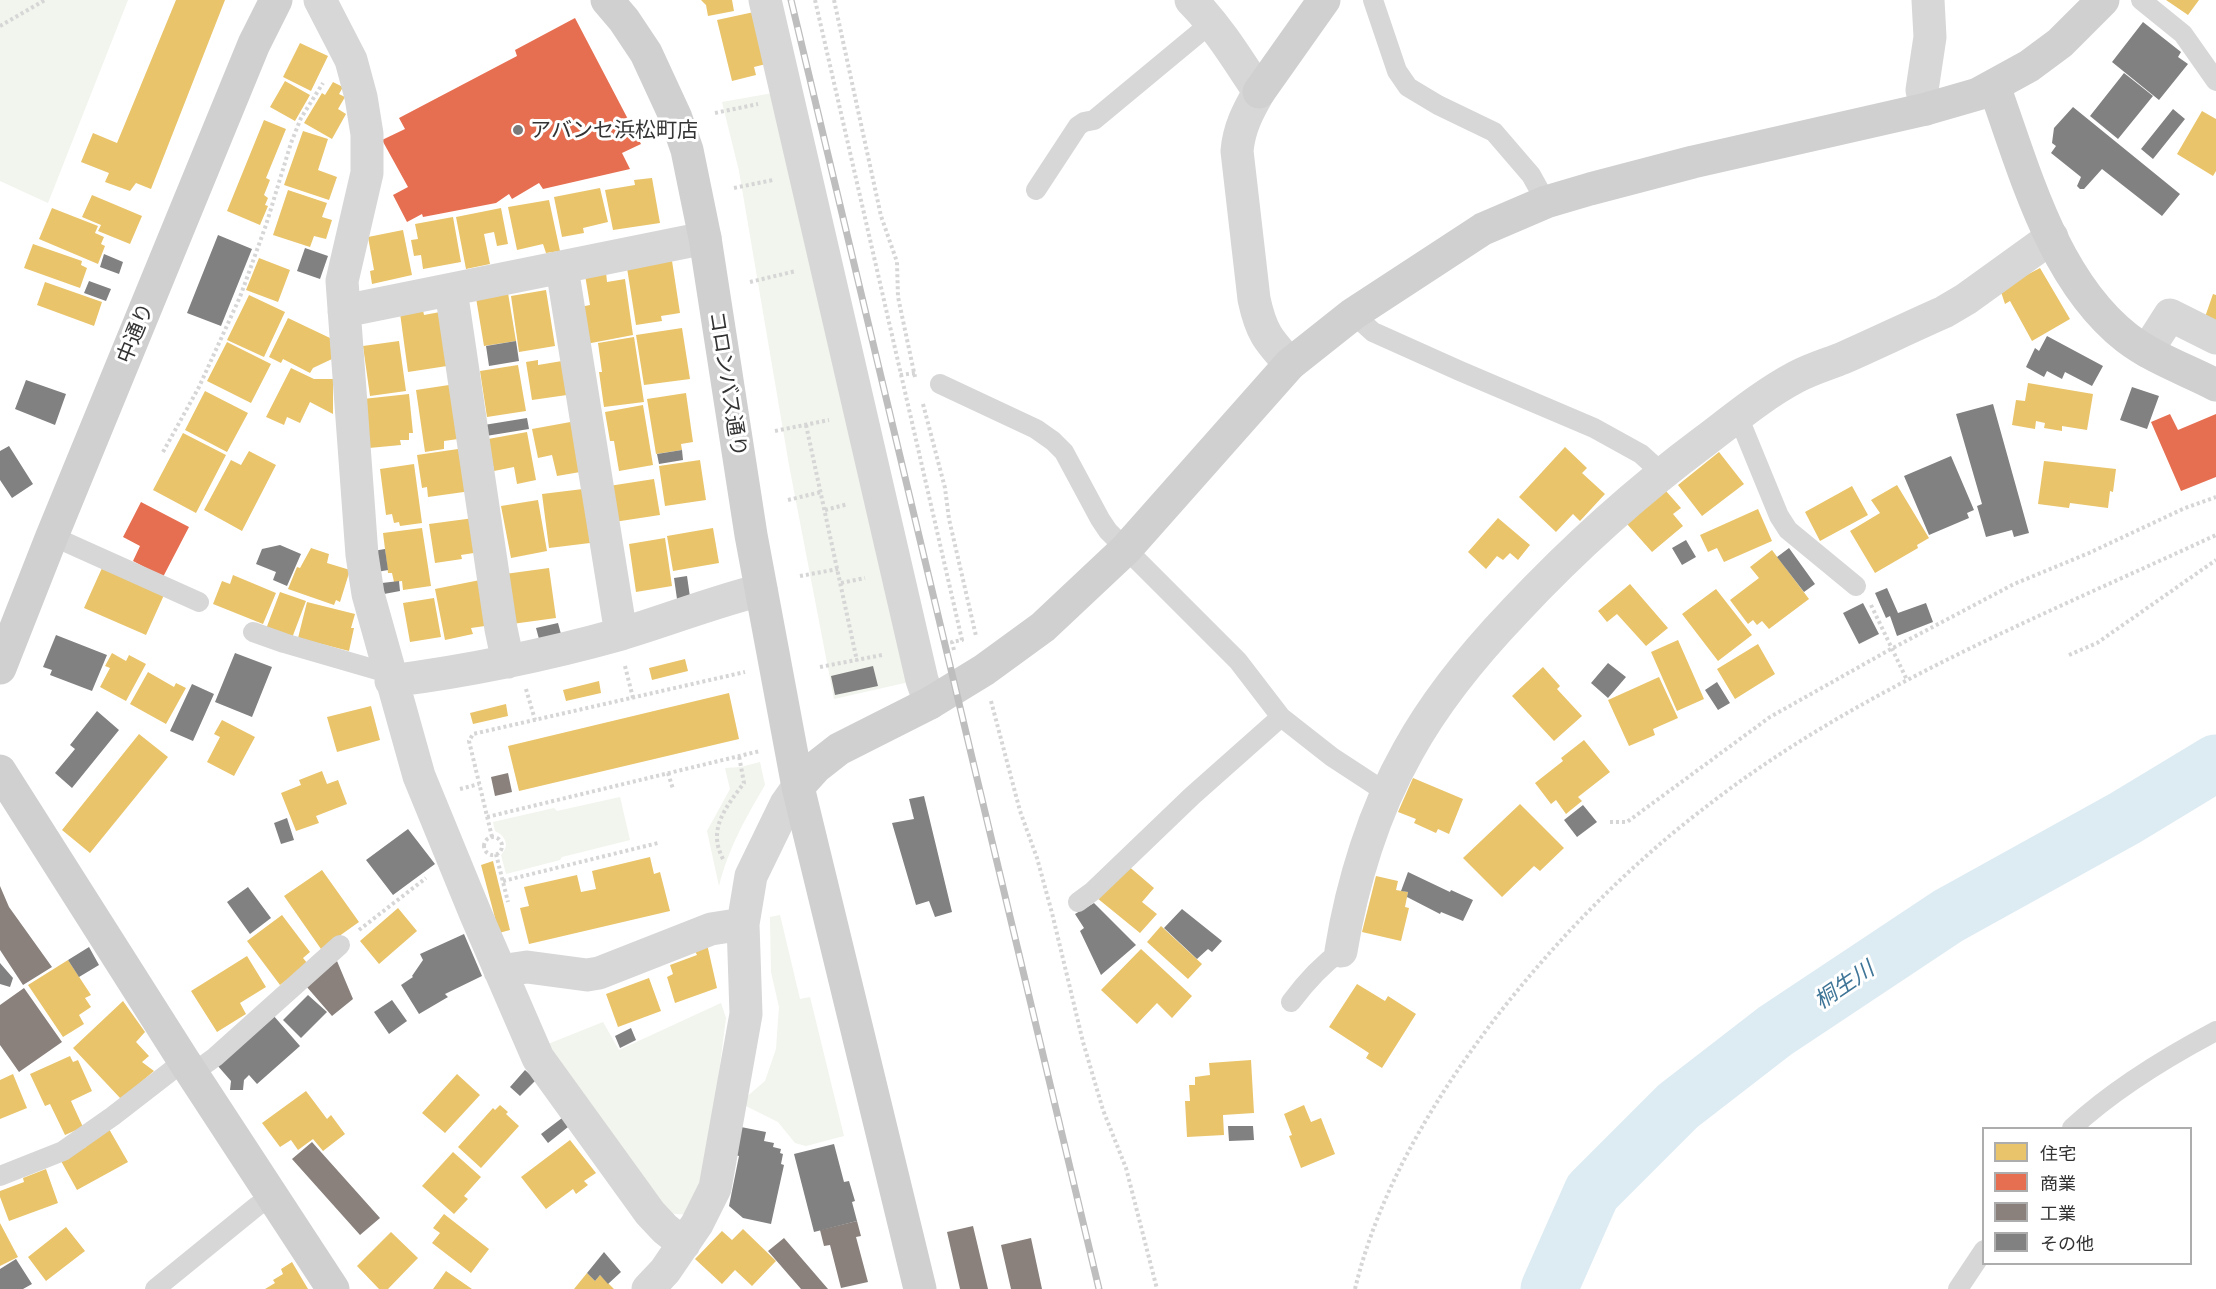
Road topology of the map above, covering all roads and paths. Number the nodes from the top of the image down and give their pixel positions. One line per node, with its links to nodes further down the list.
1 (45, 0): 14 (path)
2 (276, 0): 51 (street, 中通り)
3 (320, 0): 15 (street)
4 (608, 0): 25 (street, コロンバス通り)
5 (765, 0): 77 (street)
6 (815, 0): 67 (path)
7 (834, 0): 35 (path)
8 (1324, 0): 18 (street)
9 (1373, 0): 23 (lane)
10 (1928, 0): 19 (street)
11 (2103, 0): 17 (street)
12 (2141, 0): 16 (lane)
13 (1201, 12): 18 (street); 22 (lane)
14 (0, 26)
15 (346, 51): 30 (street); 43 (path)
16 (2216, 81)
17 (1994, 86): 19 (street); 24 (street)
18 (1259, 92): 34 (street)
19 (1926, 109): 23 (street)
20 (782, 178): 21 (path)
21 (734, 188)
22 (1036, 190)
23 (1546, 202): 31 (street)
24 (2052, 237): 33 (street); 39 (street)
25 (705, 238): 26 (street); 59 (street, コロンバス通り)
26 (562, 267): 29 (street); 62 (street)
27 (803, 270): 28 (path)
28 (750, 282)
29 (451, 291): 30 (street); 71 (street)
30 (344, 311): 73 (street)
31 (1353, 315): 34 (street); 44 (lane)
32 (2216, 338): 33 (street)
33 (2147, 351): 37 (street)
34 (1290, 364): 52 (street)
35 (917, 384)
36 (940, 384): 52 (lane)
37 (2216, 385)
38 (921, 396): 63 (path)
39 (1738, 416): 44 (street); 58 (lane)
40 (836, 419): 41 (path)
41 (806, 425): 42 (path); 45 (path)
42 (775, 431)
43 (162, 452)
44 (1662, 473): 86 (street)
45 (821, 492): 47 (path); 49 (path)
46 (2216, 497): 64 (path)
47 (788, 500)
48 (855, 502): 49 (path)
49 (825, 510): 54 (path)
50 (2216, 535): 74 (path)
51 (52, 536): 60 (lane); 70 (street, 中通り)
52 (1126, 549): 77 (street); 78 (lane)
53 (2216, 560): 66 (path)
54 (838, 569): 55 (path); 57 (path)
55 (800, 576)
56 (872, 576): 57 (path)
57 (840, 583): 68 (path)
58 (1856, 586): 64 (path)
59 (761, 590): 62 (street); 84 (street, コロンバス通り)
60 (199, 602)
61 (253, 632): 73 (lane)
62 (622, 646): 71 (street); 76 (path)
63 (978, 646)
64 (1892, 650): 74 (path); 88 (path)
65 (889, 654): 68 (path)
66 (2069, 655)
67 (956, 660)
68 (857, 661): 69 (path)
69 (820, 667)
70 (0, 669)
71 (516, 672): 73 (street); 79 (path)
72 (746, 672): 76 (path)
73 (390, 676): 91 (street)
74 (1907, 680): 112 (path)
75 (989, 694): 111 (path)
76 (633, 698): 79 (path)
77 (930, 703): 84 (street)
78 (1281, 717): 86 (lane); 94 (lane)
79 (535, 720): 87 (path)
80 (763, 750): 81 (path)
81 (739, 756): 83 (path); 92 (path)
82 (0, 771): 101 (street)
83 (668, 773): 85 (path); 87 (path)
84 (798, 787): 95 (street); 110 (street, コロンバス通り)
85 (673, 789)
86 (1387, 793): 97 (street)
87 (487, 817): 89 (path)
88 (1610, 822)
89 (492, 837): 89 (path)
90 (658, 843): 93 (path)
91 (453, 862): 96 (path); 98 (street)
92 (725, 864)
93 (503, 881)
94 (1078, 902)
95 (743, 924): 98 (street); 105 (street)
96 (340, 945): 101 (lane)
97 (1341, 951): 99 (lane)
98 (500, 970): 105 (street)
99 (1291, 1002)
100 (2216, 1032): 102 (lane)
101 (188, 1067): 103 (lane); 104 (street)
102 (2073, 1127)
103 (0, 1176)
104 (274, 1197): 107 (lane); 108 (street)
105 (684, 1244): 109 (street)
106 (1982, 1252): 113 (lane)
107 (155, 1289)
108 (333, 1289)
109 (648, 1289)
110 (920, 1289)
111 (1157, 1289)
112 (1354, 1289)
113 (1958, 1289)

